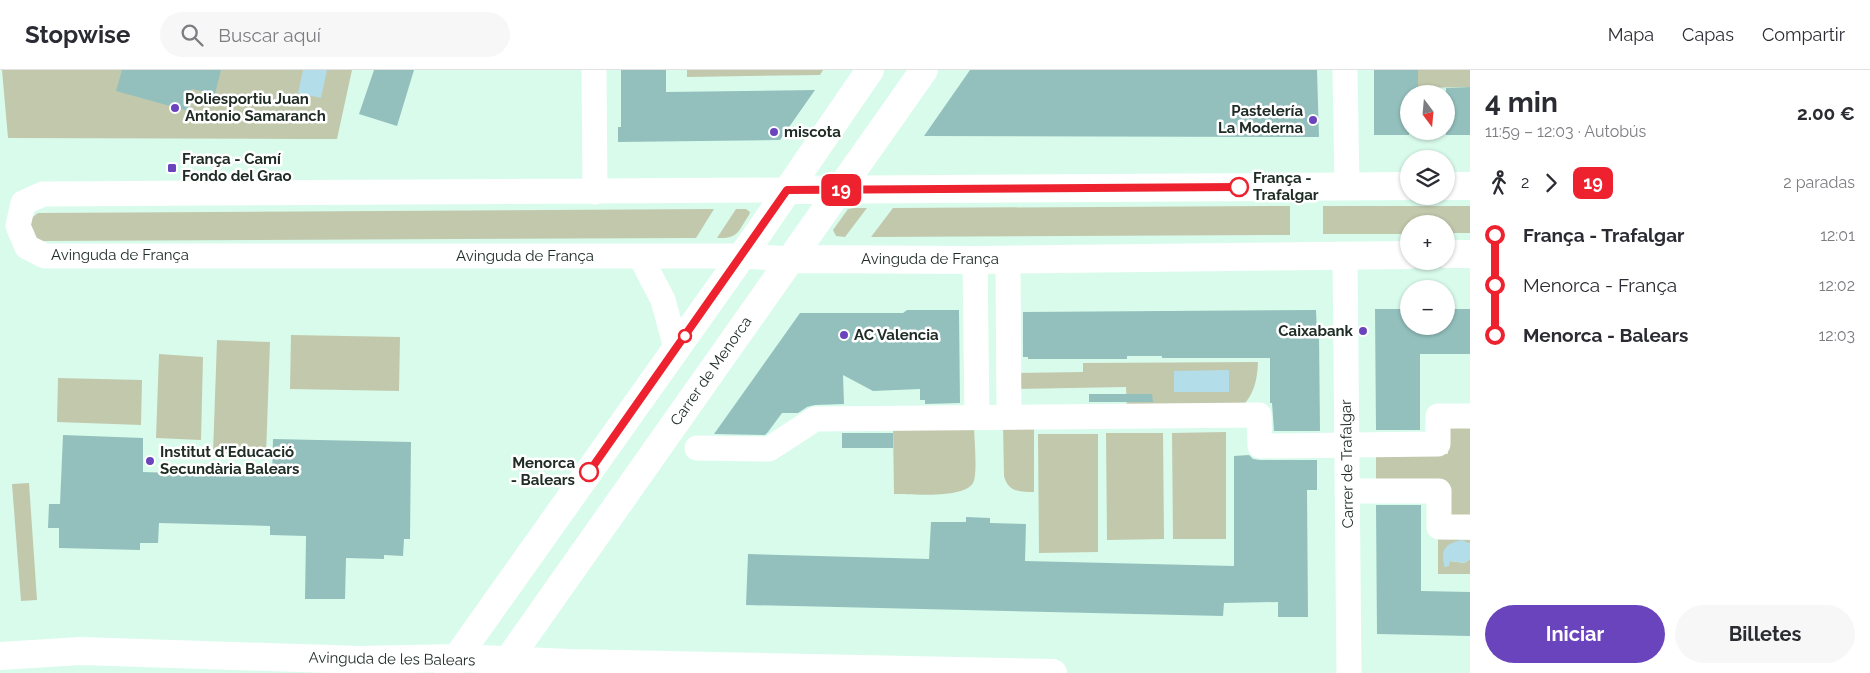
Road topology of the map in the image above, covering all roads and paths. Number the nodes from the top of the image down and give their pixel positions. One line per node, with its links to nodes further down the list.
1 (594, 70): 11 (street)
2 (870, 70): 9 (main road)
3 (924, 70): 10 (main road, Carrer de Menorca)
4 (1345, 70): 5 (street)
5 (1347, 186): 6 (main road, Avinguda de França); 10 (main road, Avinguda de França)
6 (1400, 186)
7 (1455, 186): 8 (main road)
8 (1470, 186)
9 (787, 190): 10 (main road, Avinguda de França); 11 (street, Avinguda de França); 17 (main road)
10 (838, 190): 18 (main road, Carrer de Menorca)
11 (595, 192): 16 (street, Avinguda de França)
12 (1455, 254): 13 (main road)
13 (1470, 254)
14 (1345, 255): 15 (main road, Avinguda de França); 20 (main road, Avinguda de França); 25 (street, Carrer de Trafalgar)
15 (1400, 255)
16 (640, 256): 17 (street, Avinguda de França); 21 (street)
17 (742, 256): 18 (street, Avinguda de França); 21 (main road)
18 (791, 259): 19 (main road, Avinguda de França); 31 (main road, Carrer de Menorca)
19 (975, 260): 20 (main road, Avinguda de França); 23 (street)
20 (1008, 260): 24 (street)
21 (676, 348): 30 (main road)
22 (1470, 416): 25 (street)
23 (977, 417): 24 (street); 26 (street)
24 (1009, 417): 25 (street)
25 (1347, 445): 27 (street, Carrer de Trafalgar)
26 (697, 448)
27 (1347, 491): 28 (street); 35 (street, Carrer de Trafalgar)
28 (1470, 527)
29 (0, 656): 30 (main road, Avinguda de les Balears)
30 (452, 666): 31 (main road, Avinguda de les Balears)
31 (503, 667): 32 (main road, Avinguda de les Balears)
32 (663, 669): 33 (main road, Avinguda de les Balears)
33 (998, 673): 34 (main road, Avinguda de les Balears)
34 (1053, 673)
35 (1349, 673)

